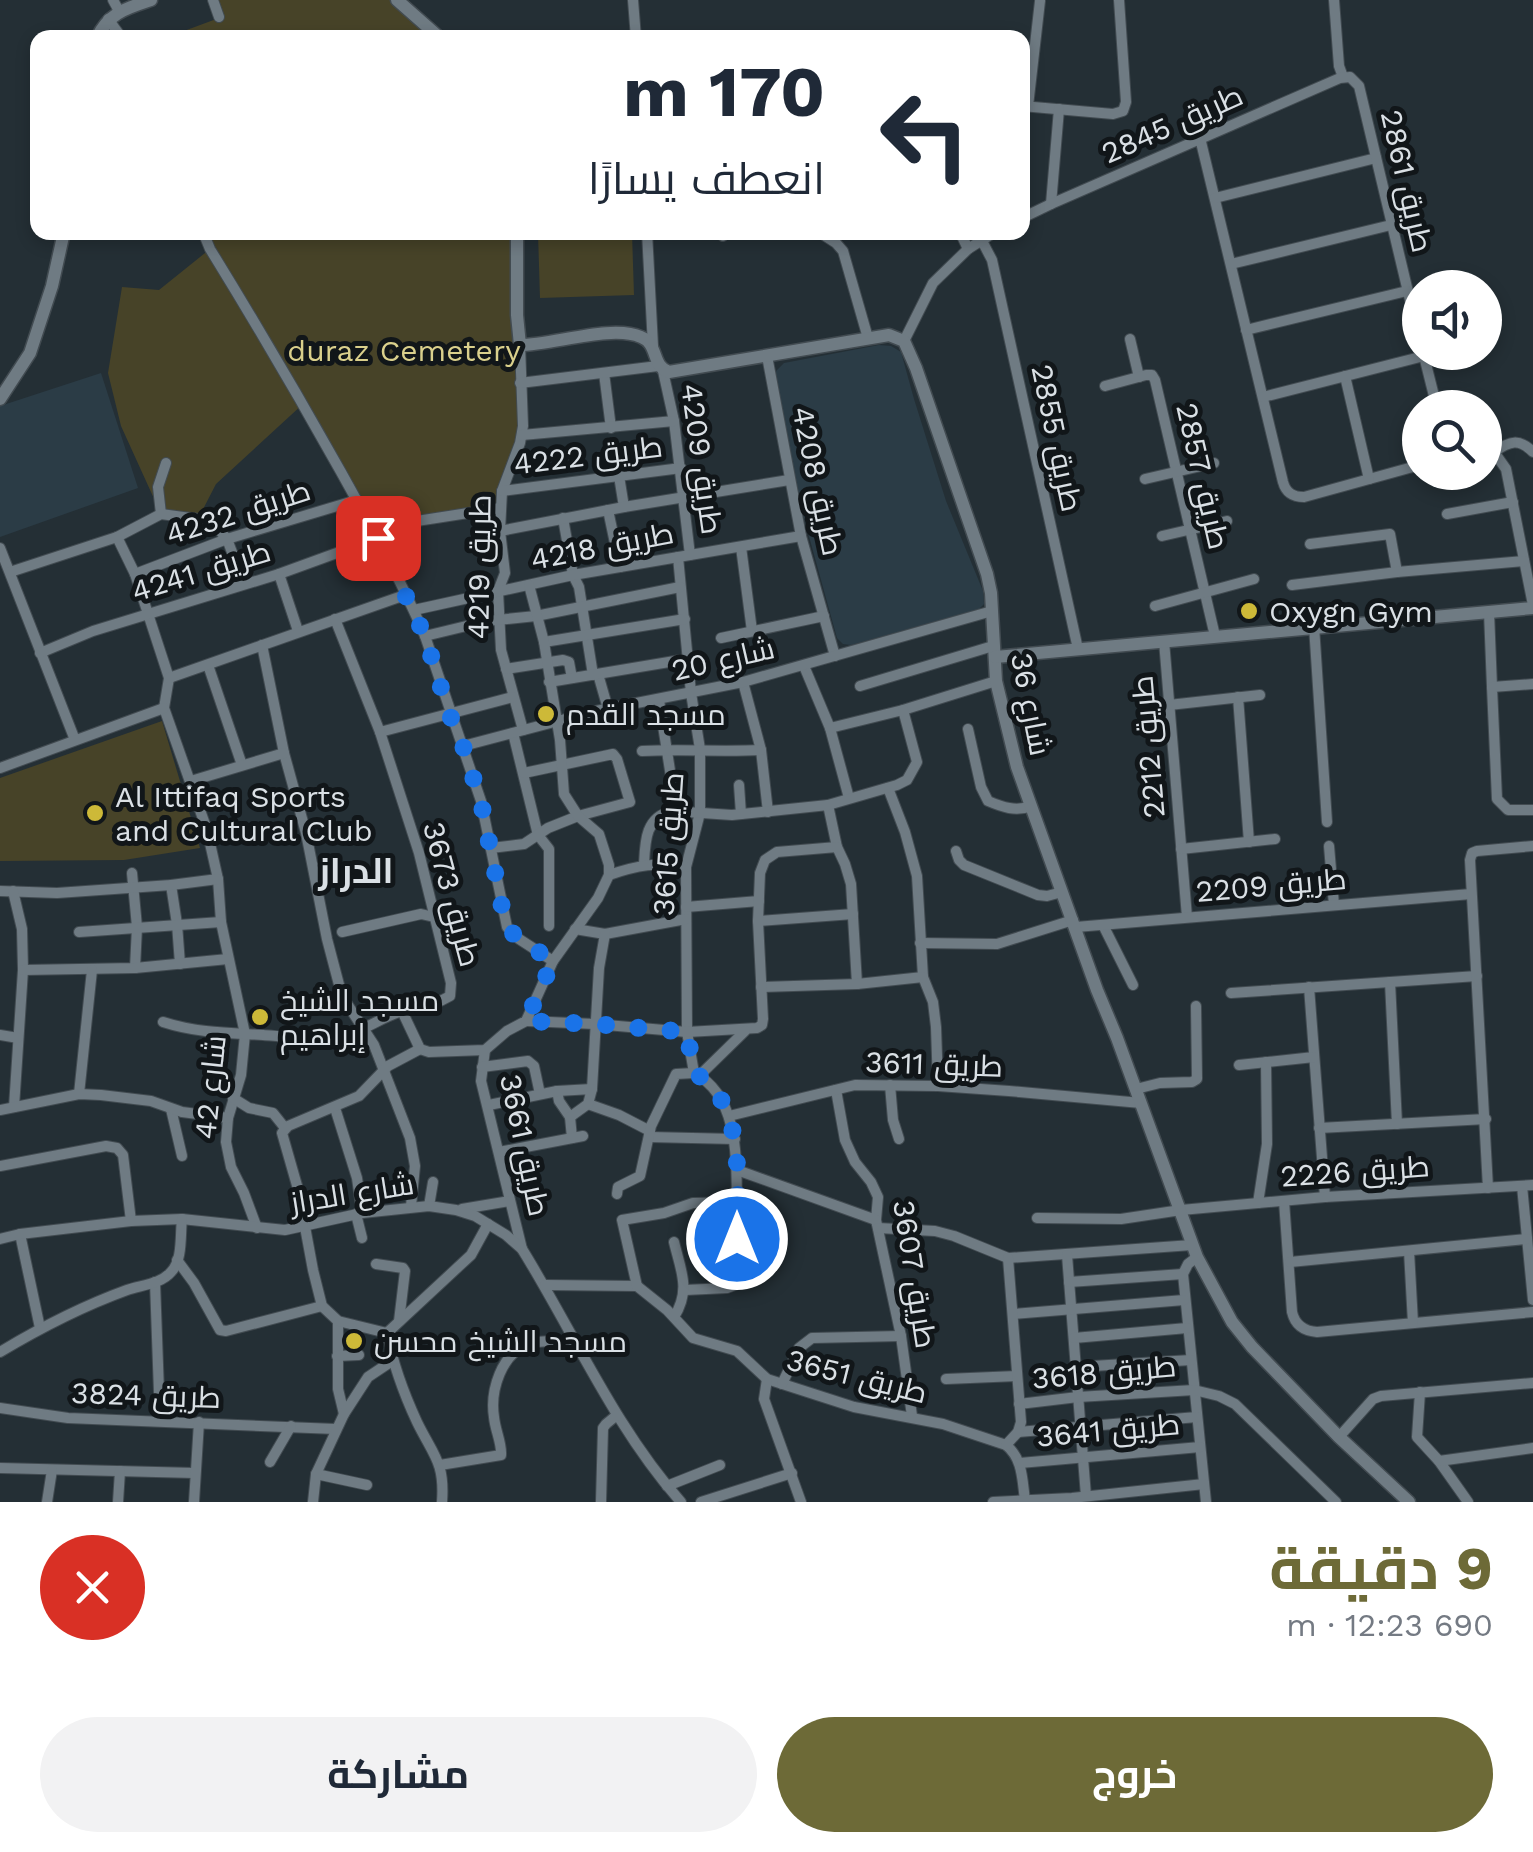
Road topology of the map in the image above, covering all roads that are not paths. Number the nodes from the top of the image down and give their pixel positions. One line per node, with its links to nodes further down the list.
1 (150, 0): 8 (street)
2 (213, 0): 9 (street)
3 (396, 0): 10 (street)
4 (633, 0): 11 (street)
5 (1118, 0): 15 (street)
6 (1334, 0): 13 (street)
7 (1040, 1): 12 (street)
8 (114, 10)
9 (220, 17)
10 (431, 30)
11 (635, 30)
12 (1030, 71)
13 (1343, 77): 16 (street, طريق 2845); 17 (street, طريق 2861)
14 (1030, 106): 15 (street)
15 (1058, 109): 19 (street)
16 (1200, 138): 18 (street); 19 (street, طريق 2845)
17 (1376, 158): 18 (street); 21 (street, طريق 2861)
18 (1215, 198): 31 (street)
19 (1051, 204): 20 (street, طريق 2845)
20 (1030, 214)
21 (1391, 225): 31 (street); 32 (street, طريق 2861)
22 (62, 240): 49 (street)
23 (207, 240): 67 (street)
24 (517, 240): 38 (street)
25 (646, 240): 39 (street)
26 (833, 240): 35 (street)
27 (964, 240): 30 (street)
28 (980, 240): 30 (street)
29 (982, 240): 126 (street, طريق 2855)
30 (968, 249): 37 (street)
31 (1230, 264): 34 (street)
32 (1402, 270)
33 (1402, 292): 34 (street)
34 (1246, 330): 48 (street)
35 (868, 338): 37 (street); 40 (street)
36 (1130, 338): 45 (street)
37 (904, 341): 108 (street, شارع 36)
38 (520, 345): 39 (street); 46 (street, طريق 4219)
39 (653, 347): 42 (street)
40 (767, 356): 42 (street); 64 (street, طريق 4208)
41 (1402, 360): 44 (street)
42 (661, 369): 43 (street); 50 (street, طريق 4209)
43 (604, 373): 46 (street); 51 (street)
44 (1345, 376): 48 (street); 63 (street)
45 (1139, 377): 47 (street, طريق 2857); 60 (street, طريق 2857)
46 (520, 384): 52 (street, طريق 4219)
47 (1105, 386)
48 (1262, 398): 63 (street)
49 (0, 399)
50 (674, 420): 51 (street); 58 (street, طريق 4209)
51 (612, 428): 52 (street)
52 (522, 436): 65 (street, طريق 4219)
53 (1502, 445): 54 (street)
54 (1533, 452)
55 (1502, 461): 68 (street)
56 (166, 463): 72 (street)
57 (1214, 463): 60 (street)
58 (681, 468): 61 (street, طريق 4222); 66 (street, طريق 4209)
59 (1402, 470): 63 (street)
60 (1176, 472): 62 (street); 77 (street, طريق 2857)
61 (619, 476): 65 (street, طريق 4222); 69 (street)
62 (1146, 479)
63 (1368, 479)
64 (789, 480): 66 (street); 82 (street, طريق 4208)
65 (502, 491): 70 (street, طريق 4219)
66 (684, 498): 69 (street); 88 (street, طريق 4209)
67 (357, 500): 80 (street); 84 (street, طريق 4232)
68 (1513, 502): 73 (street); 79 (street)
69 (624, 507): 71 (street)
70 (500, 508): 78 (street, طريق 4219); 80 (street, طريق 4241)
71 (608, 510): 74 (street); 90 (street)
72 (160, 514): 81 (street); 84 (street)
73 (1447, 514)
74 (563, 518): 78 (street); 95 (street)
75 (1227, 521): 77 (street)
76 (1532, 529): 79 (street)
77 (1190, 530): 83 (street); 102 (street, طريق 2857)
78 (500, 531): 101 (street, طريق 4219)
79 (1519, 531): 89 (street)
80 (375, 533): 94 (street, طريق 4241); 103 (street)
81 (117, 536): 91 (street); 93 (street)
82 (801, 536): 86 (street, طريق 4218); 112 (street, طريق 4208)
83 (1162, 536)
84 (227, 540): 93 (street, طريق 4232); 97 (street)
85 (1310, 544): 92 (street)
86 (740, 547): 88 (street, طريق 4218); 117 (street)
87 (0, 551): 91 (street)
88 (684, 556): 90 (street, طريق 4218); 100 (street, طريق 4209)
89 (1524, 561): 92 (street); 105 (street)
90 (620, 567): 95 (street, طريق 4218)
91 (10, 572): 128 (street)
92 (1397, 572): 99 (street)
93 (135, 574): 110 (street)
94 (279, 574): 97 (street, طريق 4241); 118 (street)
95 (573, 575): 98 (street, طريق 4218); 106 (street)
96 (1254, 579): 102 (street)
97 (244, 584): 110 (street, طريق 4241)
98 (529, 585): 101 (street, طريق 4218); 111 (street)
99 (1292, 585)
100 (680, 587): 106 (street); 113 (street, طريق 4209)
101 (498, 590): 107 (street, طريق 4218); 115 (street, طريق 4219)
102 (1205, 593): 104 (street); 121 (street, طريق 2857)
103 (405, 595): 107 (street); 114 (street)
104 (1156, 606)
105 (1533, 606): 109 (street)
106 (582, 607): 111 (street); 119 (street)
107 (414, 610): 120 (street)
108 (992, 611): 127 (street, شارع 36); 129 (street, شارع 20)
109 (1488, 612): 116 (street); 143 (street)
110 (147, 614): 128 (street, طريق 4241); 136 (street)
111 (536, 616): 115 (street); 124 (street)
112 (824, 616): 117 (street); 129 (street, طريق 4208)
113 (685, 618): 119 (street); 130 (street, طريق 4209)
114 (334, 619): 118 (street); 157 (street, طريق 3673)
115 (499, 620): 120 (street); 134 (street, طريق 4219)
116 (1314, 626): 121 (street); 182 (street)
117 (752, 631): 122 (street)
118 (298, 632): 125 (street)
119 (587, 634): 124 (street); 135 (street)
120 (425, 636): 153 (street)
121 (1215, 636): 123 (street)
122 (720, 638)
123 (1164, 640): 126 (street); 149 (street, طريق 2212)
124 (544, 642): 131 (street)
125 (262, 646): 132 (street); 165 (street)
126 (1078, 649): 127 (street)
127 (994, 651): 138 (street, شارع 36); 142 (street)
128 (40, 653): 159 (street)
129 (835, 656): 133 (street, شارع 20)
130 (687, 659): 135 (street); 144 (street, طريق 4209)
131 (547, 662): 134 (street); 137 (street); 139 (street)
132 (208, 665): 136 (street); 167 (street)
133 (804, 666): 140 (street, شارع 20); 155 (street)
134 (506, 669): 147 (street, طريق 4219)
135 (596, 674): 137 (street); 151 (street)
136 (169, 678): 150 (street)
137 (572, 678): 139 (street)
138 (996, 681): 152 (street); 176 (street, شارع 36)
139 (549, 682): 154 (street)
140 (743, 682): 144 (street, شارع 20); 163 (street)
141 (1533, 684): 143 (street)
142 (860, 686)
143 (1492, 687): 177 (street)
144 (691, 693): 148 (street, شارع 20); 161 (street, طريق 3615)
145 (1260, 695): 146 (street)
146 (1238, 697): 149 (street); 185 (street)
147 (512, 698): 153 (street); 158 (street, طريق 4219)
148 (659, 700): 151 (street, شارع 20); 162 (street)
149 (1169, 705): 190 (street, طريق 2212)
150 (164, 708): 159 (street); 171 (street, شارع 42)
151 (608, 709): 154 (street, شارع 20)
152 (903, 710): 155 (street); 173 (street)
153 (449, 713): 157 (street); 160 (street)
154 (557, 721): 158 (street, شارع 20); 166 (street)
155 (830, 728): 174 (street)
156 (968, 729): 176 (street)
157 (380, 732): 207 (street, طريق 3673)
158 (518, 732): 160 (street, شارع 20); 169 (street, طريق 4219)
159 (75, 740): 168 (street)
160 (463, 746): 189 (street)
161 (700, 749): 162 (street); 163 (street); 179 (street, طريق 3615)
162 (666, 750): 164 (street); 170 (street)
163 (762, 750): 178 (street)
164 (642, 751)
165 (284, 753): 167 (street); 239 (street)
166 (562, 763): 169 (street); 181 (street); 181 (street)
167 (242, 765): 171 (street)
168 (0, 768)
169 (524, 772): 183 (street, طريق 4219)
170 (671, 777)
171 (191, 780): 196 (street, شارع 42)
172 (739, 785): 180 (street)
173 (888, 788): 174 (street); 219 (street)
174 (849, 798): 175 (street)
175 (828, 805): 178 (street); 186 (street)
176 (1030, 806): 200 (street, شارع 36)
177 (1533, 810)
178 (768, 812): 180 (street)
179 (700, 813): 180 (street); 192 (street); 193 (street, طريق 3615)
180 (740, 814)
181 (578, 816): 183 (street); 195 (street)
182 (1328, 822)
183 (538, 835): 189 (street); 213 (street, طريق 4219)
184 (1275, 840): 185 (street, طريق 2212)
185 (1249, 842): 190 (street, طريق 2212)
186 (837, 846): 202 (street); 205 (street)
187 (1329, 846): 203 (street)
188 (1533, 846): 201 (street)
189 (491, 848): 221 (street)
190 (1182, 849): 206 (street, طريق 2212)
191 (956, 851): 200 (street)
192 (644, 865): 193 (street); 195 (street)
193 (686, 867): 204 (street, طريق 3615)
194 (132, 874): 198 (street)
195 (609, 875): 215 (street)
196 (218, 879): 197 (street); 209 (street, شارع 42)
197 (172, 885): 198 (street); 210 (street)
198 (133, 888): 199 (street); 214 (street)
199 (6, 891): 224 (street)
200 (1062, 892): 211 (street, شارع 36)
201 (1472, 894): 203 (street, طريق 2209); 226 (street)
202 (758, 901): 204 (street); 208 (street)
203 (1334, 905): 206 (street, طريق 2209)
204 (686, 913): 218 (street); 241 (street, طريق 3615)
205 (853, 914): 208 (street); 229 (street)
206 (1187, 916): 212 (street, طريق 2209)
207 (434, 917): 217 (street); 235 (street, طريق 3673)
208 (758, 921): 231 (street)
209 (221, 922): 210 (street); 220 (street, شارع 42)
210 (177, 924): 214 (street); 222 (street)
211 (1074, 924): 212 (street, طريق 2209); 219 (street, طريق 2209); 260 (street, شارع 36)
212 (1103, 925): 230 (street)
213 (549, 926)
214 (136, 927): 216 (street); 223 (street)
215 (575, 929): 218 (street); 221 (street)
216 (79, 932)
217 (342, 932)
218 (605, 934): 238 (street)
219 (920, 942): 227 (street)
220 (228, 959): 222 (street); 242 (street, شارع 42)
221 (553, 961): 236 (street)
222 (180, 964): 223 (street)
223 (135, 968): 225 (street)
224 (23, 970): 225 (street); 244 (street)
225 (92, 970): 258 (street)
226 (1477, 976): 228 (street); 271 (street)
227 (923, 977): 229 (street); 254 (street)
228 (1390, 982): 232 (street); 272 (street)
229 (857, 984): 231 (street)
230 (1133, 985)
231 (761, 987): 240 (street)
232 (1308, 987): 233 (street); 247 (street)
233 (1231, 992)
234 (1196, 1006): 260 (street, طريق 3611)
235 (402, 1011): 239 (street, طريق 3673); 245 (street)
236 (526, 1021): 238 (street); 246 (street)
237 (164, 1022): 242 (street, طريق 3673)
238 (595, 1024): 241 (street); 255 (street)
239 (364, 1028): 242 (street, طريق 3673); 251 (street)
240 (746, 1030): 241 (street); 252 (street)
241 (687, 1032): 252 (street, طريق 3615)
242 (244, 1034): 261 (street, شارع 42)
243 (0, 1035): 244 (street)
244 (18, 1038): 264 (street)
245 (420, 1049): 246 (street); 251 (street)
246 (485, 1050): 250 (street, طريق 3661)
247 (1314, 1057): 248 (street); 273 (street)
248 (1266, 1062): 249 (street); 290 (street)
249 (1239, 1065)
250 (482, 1067): 259 (street); 263 (street, طريق 3661)
251 (384, 1069): 265 (street); 291 (street)
252 (697, 1074): 269 (street, طريق 3615); 275 (street)
253 (890, 1085): 254 (street, طريق 3611); 256 (street, طريق 3611); 277 (street)
254 (938, 1086): 260 (street, طريق 3611)
255 (592, 1088): 257 (street); 262 (street)
256 (836, 1090): 269 (street, طريق 3611); 300 (street, طريق 3607)
257 (557, 1091): 259 (street); 268 (street)
258 (79, 1094): 264 (street); 266 (street)
259 (540, 1094): 263 (street)
260 (1138, 1096): 294 (street, شارع 36)
261 (234, 1098): 270 (street, شارع 42); 274 (street)
262 (588, 1104): 268 (street); 275 (street)
263 (488, 1105): 278 (street, طريق 3661)
264 (14, 1107): 267 (street)
265 (335, 1108): 274 (street); 295 (street)
266 (171, 1109): 270 (street); 279 (street)
267 (0, 1110)
268 (570, 1116): 278 (street)
269 (729, 1116): 276 (street, طريق 3615)
270 (228, 1118): 302 (street, شارع 42)
271 (1486, 1119): 272 (street); 284 (street)
272 (1397, 1124): 273 (street)
273 (1320, 1128): 286 (street)
274 (284, 1129): 301 (street)
275 (650, 1134): 276 (street); 285 (street)
276 (734, 1139): 281 (street, طريق 3615)
277 (899, 1139)
278 (499, 1152): 288 (street, طريق 3661)
279 (182, 1156)
280 (0, 1166): 298 (street)
281 (737, 1170): 289 (street, طريق 3615); 300 (street)
282 (433, 1182): 292 (street)
283 (1528, 1186): 284 (street, طريق 2226); 306 (street)
284 (1488, 1188): 286 (street, طريق 2226)
285 (616, 1194)
286 (1325, 1196): 287 (street, طريق 2226)
287 (1284, 1201): 290 (street, طريق 2226); 314 (street)
288 (510, 1202): 293 (street); 308 (street, طريق 3661)
289 (737, 1202): 320 (street); 321 (street, طريق 3615)
290 (1258, 1203): 294 (street, طريق 2226)
291 (411, 1206): 292 (street, شارع الدراز); 295 (street, شارع الدراز)
292 (430, 1206): 293 (street, شارع الدراز)
293 (456, 1210): 299 (street, شارع الدراز)
294 (1181, 1210): 296 (street); 309 (street, شارع 36)
295 (359, 1214): 301 (street, شارع الدراز); 304 (street)
296 (1037, 1218)
297 (182, 1219): 298 (street, شارع الدراز); 302 (street, شارع الدراز); 313 (street)
298 (131, 1221): 303 (street, شارع الدراز)
299 (488, 1224): 308 (street, شارع الدراز); 330 (street)
300 (877, 1224): 312 (street); 335 (street, طريق 3607)
301 (304, 1226): 302 (street, شارع الدراز); 324 (street)
302 (256, 1228)
303 (20, 1234): 305 (street, شارع الدراز); 332 (street)
304 (362, 1238)
305 (0, 1239)
306 (1527, 1239): 310 (street); 323 (street)
307 (674, 1242): 321 (street)
308 (522, 1249): 319 (street, شارع الدراز)
309 (1194, 1251): 311 (street); 316 (street); 364 (street, شارع 36)
310 (1409, 1251): 314 (street); 331 (street)
311 (1067, 1255): 312 (street); 318 (street)
312 (1008, 1258): 327 (street)
313 (178, 1260): 317 (street); 324 (street)
314 (1290, 1262): 331 (street)
315 (376, 1264): 330 (street)
316 (1183, 1274): 318 (street); 322 (street)
317 (154, 1282): 332 (street); 358 (street)
318 (1069, 1282): 325 (street)
319 (544, 1286): 320 (street); 337 (street, شارع الدراز)
320 (637, 1286): 328 (street, طريق 3651)
321 (684, 1290): 328 (street)
322 (1184, 1300): 325 (street); 333 (street)
323 (1533, 1300)
324 (322, 1306): 329 (street)
325 (1072, 1310): 327 (street); 336 (street)
326 (1533, 1312): 331 (street)
327 (1013, 1314): 344 (street)
328 (674, 1317): 345 (street, طريق 3651)
329 (338, 1321): 334 (street); 340 (street)
330 (400, 1322): 334 (street)
331 (1413, 1324)
332 (40, 1328): 338 (street)
333 (1187, 1328): 336 (street); 341 (street)
334 (387, 1333): 342 (street)
335 (902, 1336): 348 (street); 356 (street, طريق 3607)
336 (1074, 1338): 343 (street)
337 (576, 1341): 355 (street, شارع الدراز); 372 (street)
338 (0, 1352)
339 (358, 1355): 340 (street)
340 (337, 1356): 354 (street)
341 (1191, 1360): 343 (street); 349 (street)
342 (392, 1361): 354 (street); 372 (street)
343 (1076, 1367): 351 (street)
344 (1017, 1376): 346 (street); 352 (street)
345 (767, 1379): 348 (street, طريق 3651); 378 (street)
346 (946, 1380)
347 (1533, 1383): 350 (street)
348 (782, 1384): 356 (street, طريق 3651)
349 (1194, 1390): 351 (street, طريق 3618); 357 (street); 397 (street)
350 (1420, 1392): 364 (street); 369 (street)
351 (1078, 1397): 352 (street, طريق 3618); 361 (street)
352 (1019, 1404): 363 (street)
353 (0, 1408): 358 (street, طريق 3824)
354 (344, 1414): 362 (street)
355 (617, 1415): 382 (street, شارع الدراز); 391 (street)
356 (912, 1416): 365 (street, طريق 3651)
357 (1197, 1417): 361 (street); 366 (street)
358 (160, 1420): 359 (street, طريق 3824)
359 (199, 1422): 360 (street, طريق 3824); 377 (street)
360 (291, 1426): 362 (street, طريق 3824); 370 (street)
361 (1080, 1427): 363 (street); 368 (street)
362 (336, 1429): 379 (street)
363 (1018, 1432): 365 (street)
364 (1339, 1437): 398 (street, شارع 36)
365 (1006, 1446): 371 (street)
366 (1200, 1447): 368 (street, طريق 3641); 380 (street)
367 (1533, 1448): 369 (street)
368 (1083, 1458): 371 (street, طريق 3641); 383 (street)
369 (1439, 1461): 399 (street)
370 (270, 1462)
371 (1020, 1463): 384 (street)
372 (440, 1465): 390 (street)
373 (720, 1466): 382 (street)
374 (0, 1468): 375 (street)
375 (52, 1470): 376 (street); 386 (street)
376 (120, 1471): 377 (street); 387 (street)
377 (195, 1473): 388 (street)
378 (792, 1473): 393 (street); 394 (street)
379 (316, 1474): 381 (street); 389 (street)
380 (1204, 1484): 383 (street); 396 (street)
381 (367, 1485)
382 (667, 1486): 392 (street, شارع الدراز)
383 (1086, 1496): 385 (street)
384 (1025, 1500): 385 (street); 395 (street)
385 (1072, 1500)
386 (47, 1502)
387 (118, 1502)
388 (194, 1502)
389 (313, 1502)
390 (442, 1502)
391 (601, 1502)
392 (681, 1502)
393 (701, 1502)
394 (801, 1502)
395 (992, 1502)
396 (1206, 1502)
397 (1336, 1502)
398 (1409, 1502)
399 (1468, 1502)

